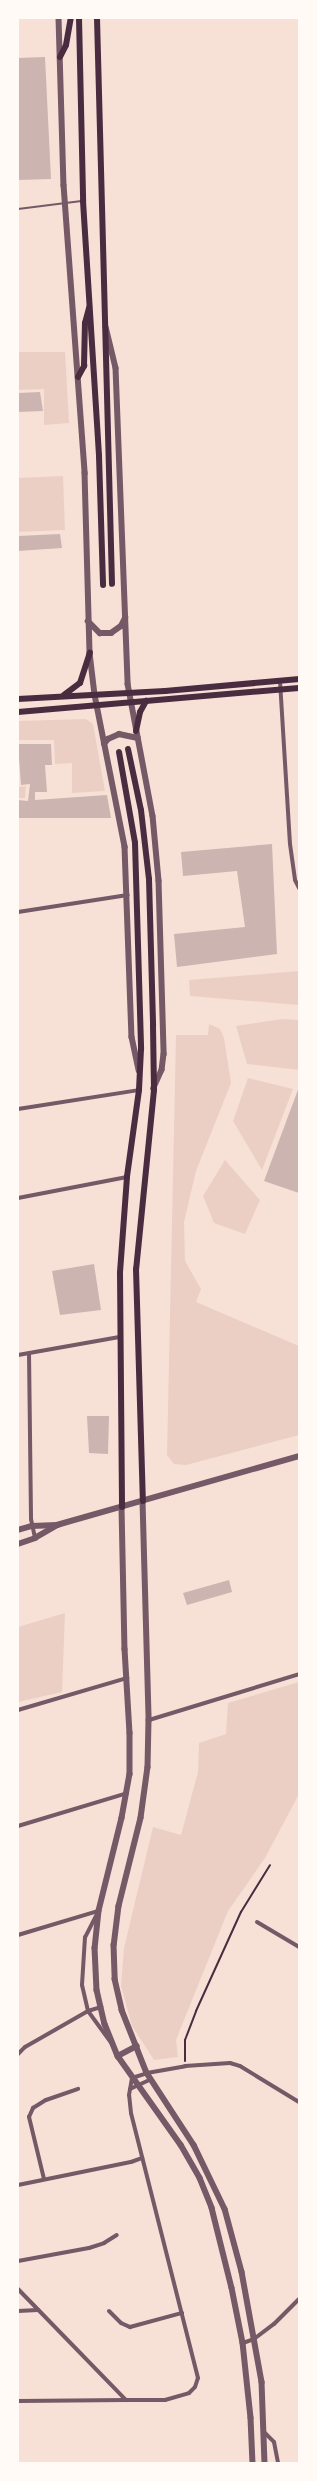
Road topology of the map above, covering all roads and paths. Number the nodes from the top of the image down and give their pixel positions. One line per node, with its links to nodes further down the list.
1 (59, 18): 5 (street)
2 (71, 18): 5 (main road)
3 (79, 18): 6 (main road)
4 (97, 18): 10 (main road)
5 (60, 57): 7 (street)
6 (84, 201): 7 (lane); 9 (main road)
7 (65, 202): 8 (lane); 11 (street)
8 (18, 209)
9 (90, 307): 11 (main road); 13 (main road)
10 (106, 327): 12 (main road); 14 (street)
11 (78, 377): 15 (street)
12 (112, 584)
13 (103, 585)
14 (126, 616): 15 (street); 21 (street)
15 (88, 621): 16 (street)
16 (90, 653): 22 (street); 23 (main road)
17 (299, 679): 18 (main road)
18 (280, 681): 20 (street); 21 (main road)
19 (299, 688): 20 (main road)
20 (280, 690): 25 (main road); 33 (street)
21 (129, 693): 22 (main road); 26 (street)
22 (95, 695): 23 (main road); 27 (street)
23 (62, 696): 24 (main road)
24 (18, 699)
25 (146, 701): 26 (main road); 29 (main road)
26 (131, 703): 27 (main road); 29 (street)
27 (97, 706): 28 (main road); 30 (street)
28 (18, 712)
29 (137, 734): 30 (street); 38 (street)
30 (104, 744): 34 (street)
31 (128, 749): 38 (main road)
32 (118, 752): 36 (main road)
33 (299, 888)
34 (128, 894): 35 (street); 36 (street)
35 (18, 912)
36 (140, 1076): 37 (main road)
37 (139, 1090): 39 (street); 40 (main road)
38 (154, 1090): 46 (main road)
39 (18, 1109)
40 (127, 1177): 41 (street); 42 (main road)
41 (18, 1198)
42 (119, 1337): 43 (street); 47 (main road)
43 (28, 1353): 44 (street); 49 (street)
44 (18, 1355)
45 (299, 1456): 46 (street)
46 (143, 1501): 47 (street); 56 (street)
47 (122, 1507): 48 (street); 54 (street)
48 (58, 1525): 49 (street); 51 (street)
49 (32, 1526): 50 (street); 51 (street)
50 (18, 1530)
51 (35, 1538): 52 (street)
52 (18, 1544)
53 (299, 1674): 56 (street)
54 (126, 1678): 55 (street); 57 (street)
55 (18, 1710)
56 (150, 1720): 67 (street)
57 (127, 1793): 58 (street); 60 (street)
58 (18, 1826)
59 (270, 1865): 70 (path)
60 (99, 1911): 62 (street); 64 (street); 65 (street)
61 (257, 1922): 63 (street)
62 (18, 1935)
63 (299, 1946)
64 (101, 2007): 65 (street); 66 (street)
65 (88, 2011): 66 (street); 68 (street)
66 (112, 2045): 69 (street)
67 (136, 2046): 69 (street); 71 (street)
68 (18, 2054)
69 (118, 2056): 72 (street)
70 (185, 2066): 71 (street); 77 (street)
71 (147, 2073): 72 (street); 73 (street)
72 (132, 2078): 74 (street); 76 (street)
73 (151, 2079): 74 (street); 89 (street)
74 (137, 2086): 76 (street); 90 (street)
75 (78, 2089): 79 (street)
76 (130, 2089): 78 (street)
77 (299, 2102)
78 (142, 2158): 79 (street); 88 (street)
79 (44, 2179): 80 (street)
80 (18, 2184)
81 (117, 2235): 82 (street)
82 (18, 2261)
83 (18, 2289): 85 (street)
84 (299, 2299): 89 (street)
85 (38, 2310): 86 (street); 91 (street)
86 (18, 2311)
87 (109, 2312): 88 (street)
88 (182, 2313): 91 (street)
89 (254, 2339): 90 (street); 93 (street)
90 (243, 2343): 94 (street)
91 (126, 2400): 92 (street)
92 (18, 2401)
93 (263, 2432): 95 (street); 96 (street)
94 (253, 2463)
95 (265, 2463)
96 (278, 2463)

